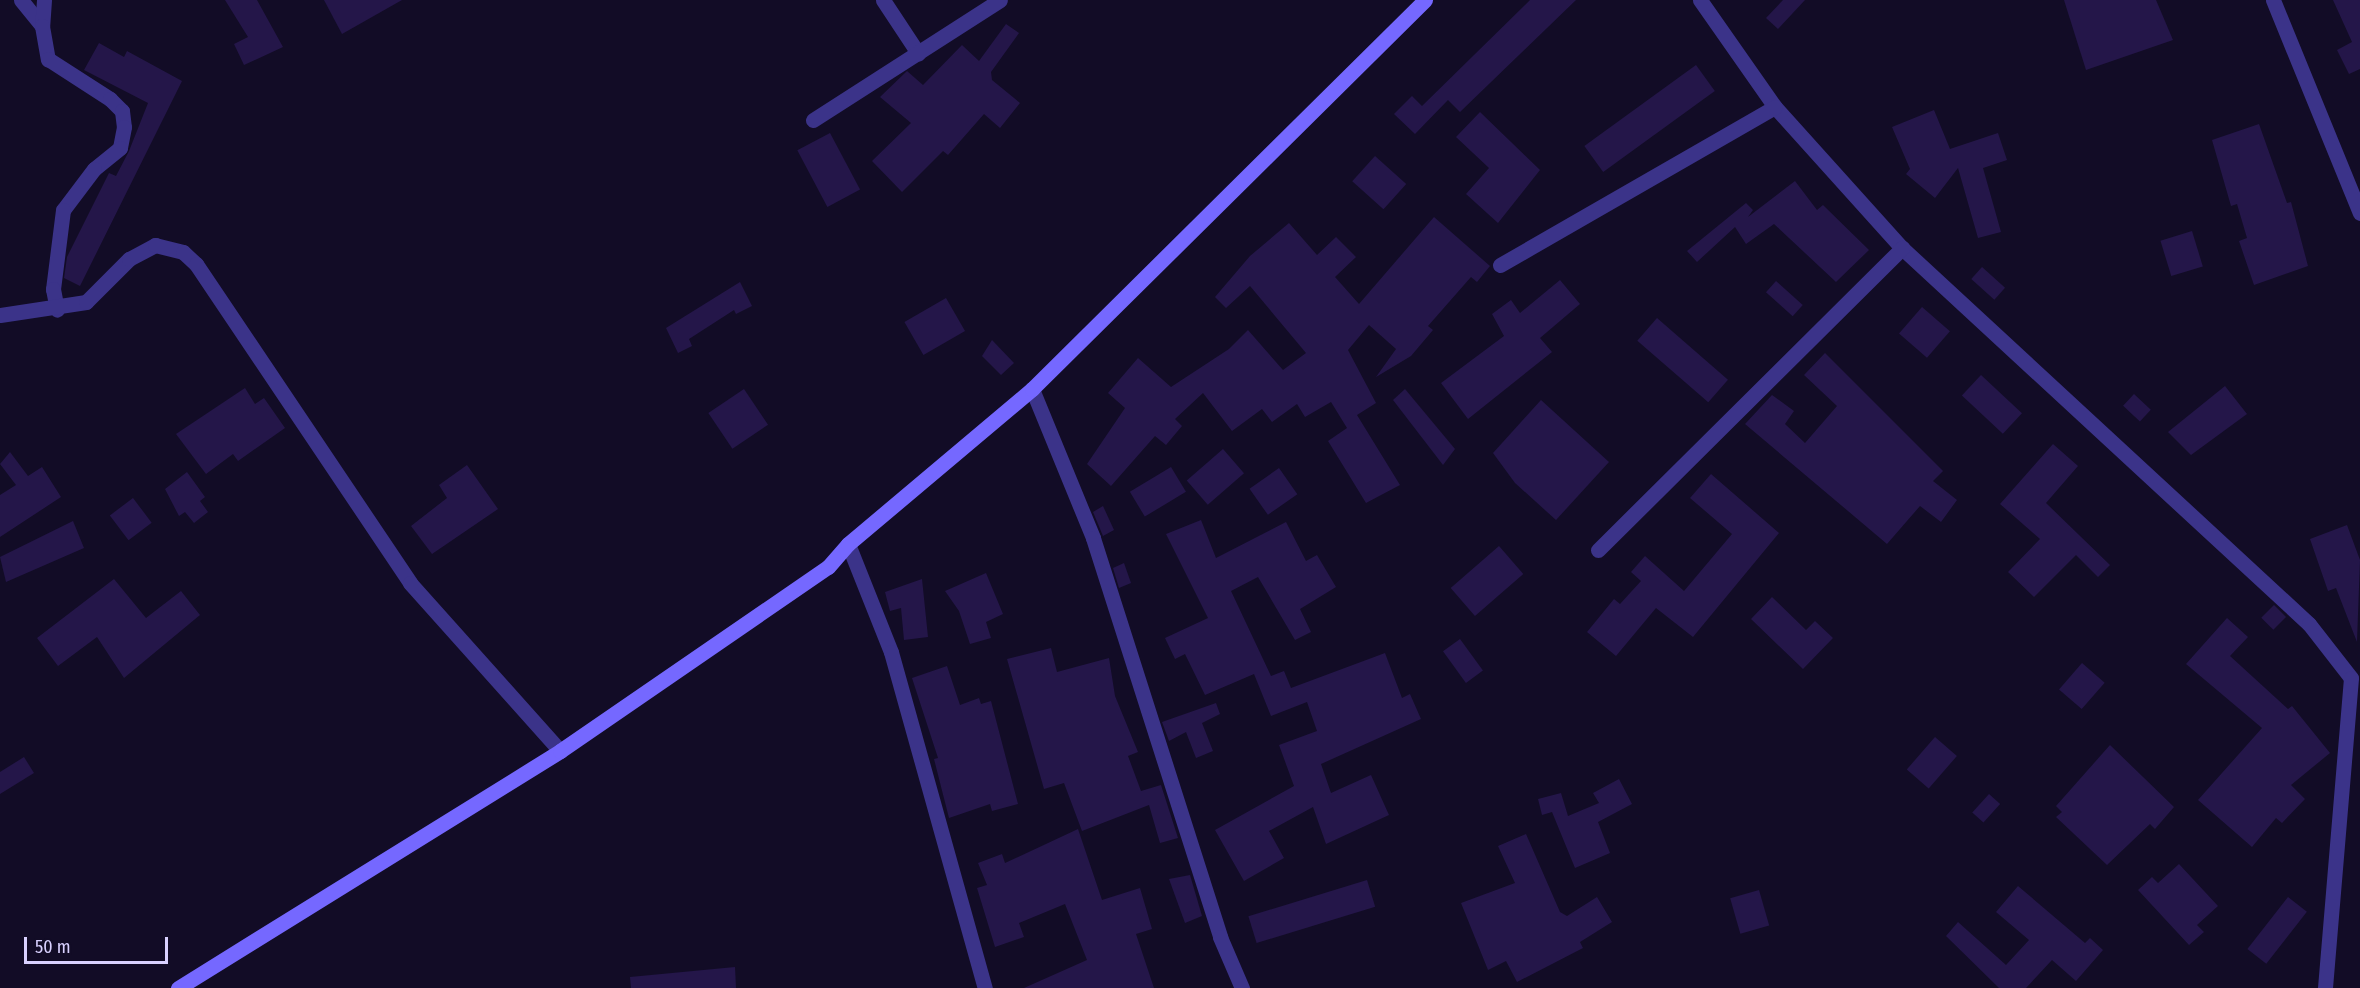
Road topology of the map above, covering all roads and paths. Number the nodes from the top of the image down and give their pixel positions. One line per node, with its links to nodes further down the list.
1 (21, 0): 8 (street)
2 (44, 0): 8 (street)
3 (883, 0): 9 (street)
4 (1000, 0): 9 (street)
5 (1425, 0): 17 (main road)
6 (1700, 0): 10 (street)
7 (2273, 0): 12 (street)
8 (42, 26): 15 (street)
9 (918, 53): 11 (street)
10 (1775, 106): 13 (street); 14 (street)
11 (813, 120)
12 (2360, 213)
13 (1902, 248): 19 (street); 24 (street)
14 (1500, 265)
15 (57, 310): 16 (street); 20 (street)
16 (0, 315)
17 (1032, 389): 18 (main road); 23 (street)
18 (848, 544): 20 (main road); 22 (street)
19 (1598, 550)
20 (560, 751): 21 (main road)
21 (177, 988)
22 (985, 988)
23 (1242, 988)
24 (2325, 988)

